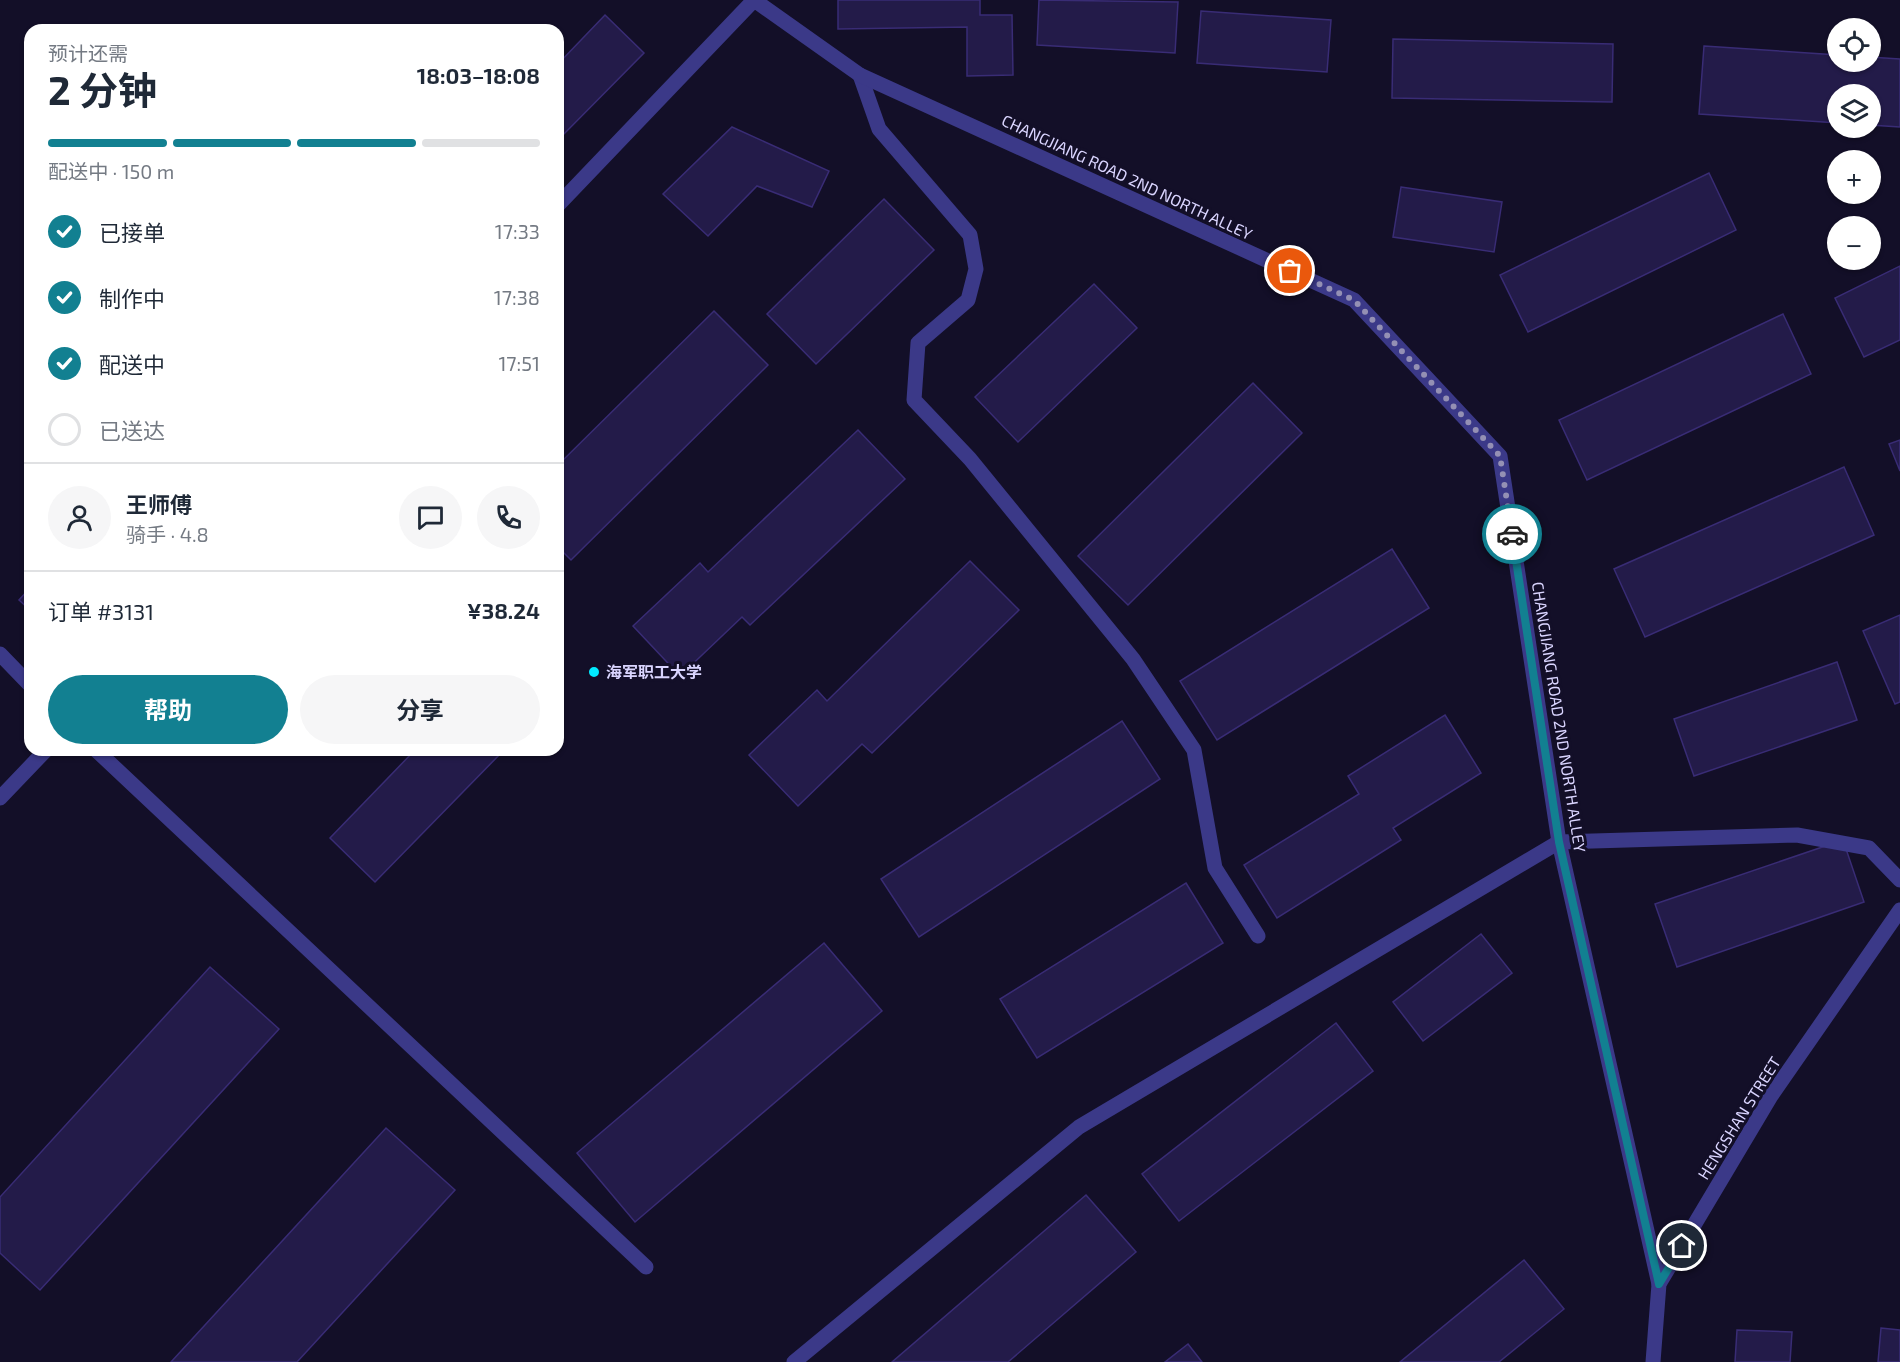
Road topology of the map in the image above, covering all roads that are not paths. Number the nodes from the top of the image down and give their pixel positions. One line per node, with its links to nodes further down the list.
1 (754, 0): 2 (street, CHANGJIANG ROAD 2ND NORTH ALLEY); 3 (street)
2 (860, 75): 9 (street, CHANGJIANG ROAD 2ND NORTH ALLEY); 12 (street)
3 (564, 199)
4 (0, 654): 5 (street)
5 (24, 679)
6 (40, 756): 8 (street)
7 (102, 756): 13 (street)
8 (0, 798)
9 (1559, 842): 10 (street); 14 (street, CHANGJIANG ROAD 2ND NORTH ALLEY); 15 (street)
10 (1900, 880)
11 (1900, 910): 14 (street, HENGSHAN STREET)
12 (1258, 936)
13 (646, 1267)
14 (1659, 1284): 16 (street, HENGSHAN STREET)
15 (794, 1362)
16 (1653, 1362)

